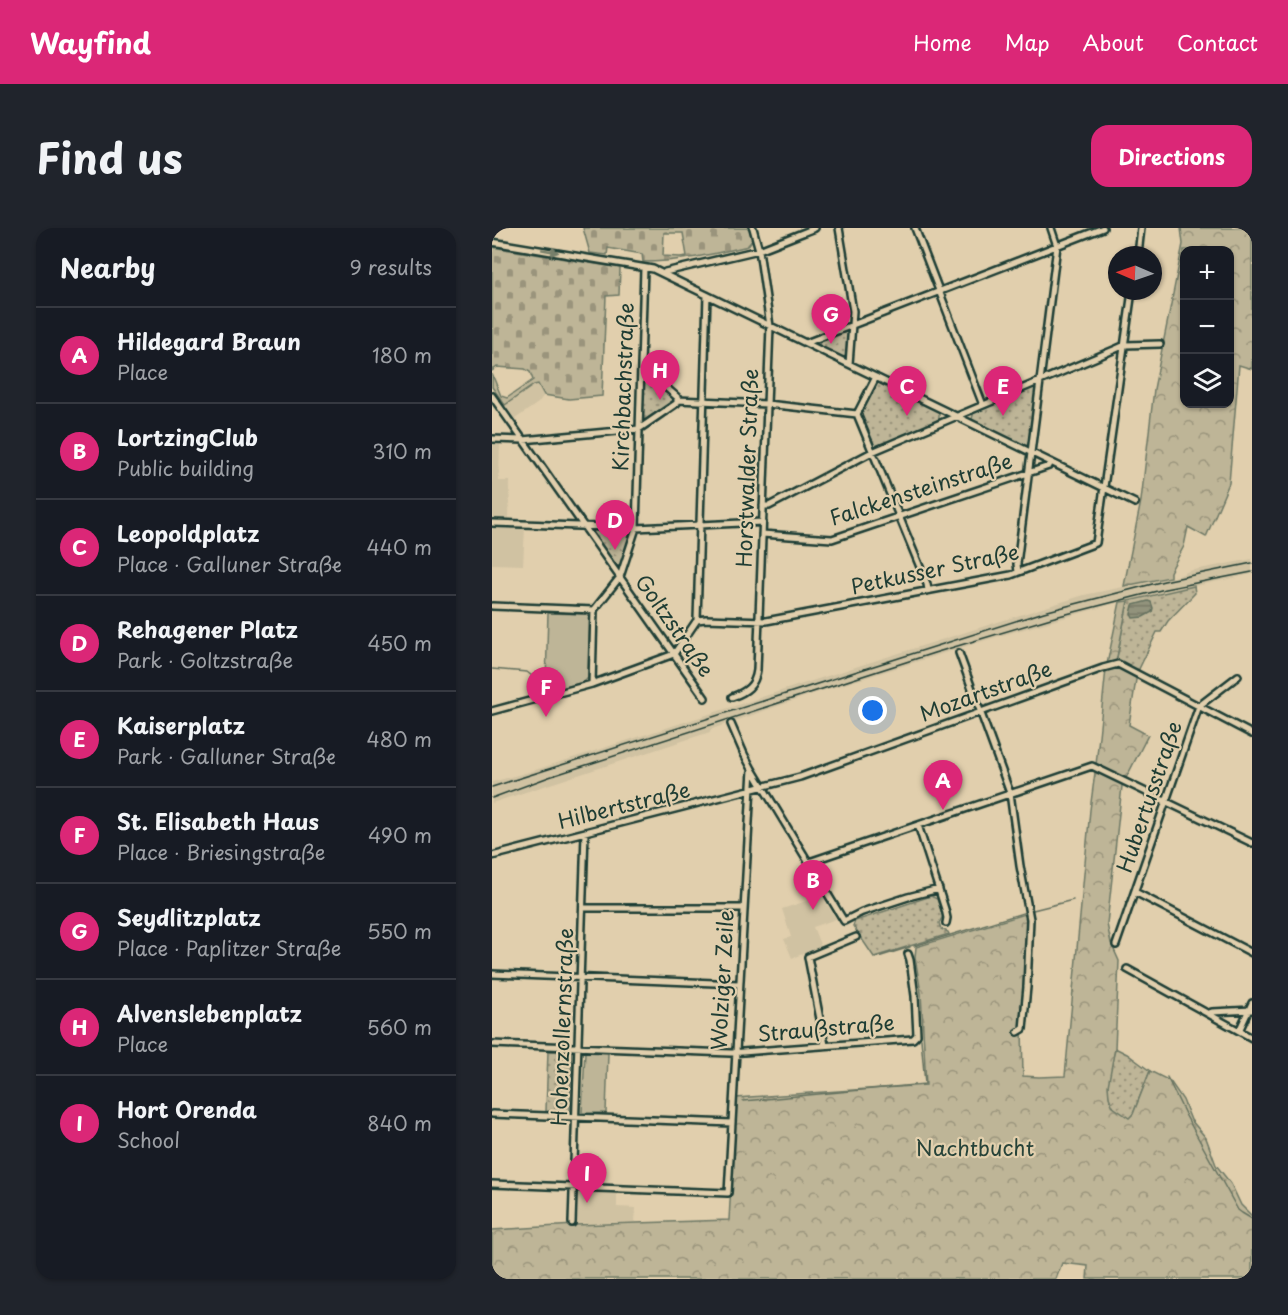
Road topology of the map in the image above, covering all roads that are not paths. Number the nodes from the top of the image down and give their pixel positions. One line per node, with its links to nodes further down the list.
1 (753, 228): 11 (street, Horstwalder Straße)
2 (815, 228): 11 (street)
3 (839, 228): 17 (street)
4 (915, 228): 14 (street)
5 (1051, 228): 9 (street)
6 (1103, 228): 9 (street)
7 (1141, 228): 10 (street)
8 (492, 242): 12 (street, one-way to 12)
9 (1057, 246): 14 (street); 25 (street)
10 (1139, 246)
11 (759, 250): 13 (street); 18 (street, Horstwalder Straße)
12 (644, 268): 13 (street); 23 (street, Kirchbachstraße)
13 (664, 274): 15 (street)
14 (939, 291): 17 (street); 30 (street)
15 (707, 295): 18 (street); 28 (street)
16 (1131, 300): 21 (street)
17 (853, 324): 19 (street); 22 (street)
18 (770, 326): 19 (street); 29 (street, Horstwalder Straße)
19 (806, 343): 22 (street)
20 (1160, 344): 21 (street)
21 (1125, 345): 25 (street); 40 (street)
22 (849, 364): 24 (street)
23 (641, 369): 27 (street); 33 (street, Kirchbachstraße)
24 (876, 377): 31 (street); 32 (street)
25 (1040, 381): 30 (street); 37 (street)
26 (492, 396): 35 (street, Goltzstraße)
27 (677, 400): 28 (street); 33 (street)
28 (704, 401): 29 (street); 46 (street)
29 (767, 404): 31 (street); 42 (street, Horstwalder Straße)
30 (983, 405): 32 (street)
31 (856, 414): 36 (street)
32 (956, 416): 36 (street); 37 (street)
33 (639, 429): 35 (street); 48 (street, Kirchbachstraße)
34 (492, 439): 35 (street)
35 (523, 440): 47 (street, Goltzstraße)
36 (872, 452): 42 (street); 43 (street)
37 (1031, 452): 38 (street); 39 (street)
38 (1051, 462): 39 (street, Falckensteinstraße); 40 (street)
39 (1028, 473): 43 (street, Falckensteinstraße); 50 (street)
40 (1104, 488): 41 (street); 50 (street, Petkusser Straße)
41 (1135, 503)
42 (763, 506): 44 (street, Horstwalder Straße)
43 (899, 516): 49 (street, Falckensteinstraße); 52 (street)
44 (763, 522): 46 (street); 49 (street, Horstwalder Straße)
45 (492, 523): 47 (street)
46 (700, 525): 48 (street); 55 (street)
47 (584, 526): 48 (street); 51 (street, Goltzstraße)
48 (636, 528): 51 (street, Kirchbachstraße)
49 (762, 534): 56 (street, Horstwalder Straße)
50 (1018, 572): 52 (street, Petkusser Straße)
51 (620, 577): 54 (street); 58 (street, Goltzstraße)
52 (928, 590): 56 (street, Petkusser Straße)
53 (492, 606): 54 (street)
54 (594, 610): 60 (street)
55 (697, 620): 56 (street, Petkusser Straße); 58 (street)
56 (759, 621): 61 (street, Horstwalder Straße)
57 (959, 653): 65 (street)
58 (674, 654): 60 (street); 62 (street, Goltzstraße)
59 (1238, 676): 63 (street, Hubertusstraße)
60 (592, 684): 64 (street)
61 (732, 697)
62 (705, 698)
63 (1199, 706): 65 (street, Mozartstraße); 67 (street); 72 (street, Hubertusstraße)
64 (492, 711)
65 (980, 712): 69 (street, Mozartstraße); 71 (street)
66 (731, 724): 68 (street)
67 (1252, 734)
68 (752, 769): 69 (street); 70 (street, Wolziger Zeile)
69 (763, 787): 70 (street, Hilbertstraße); 77 (street)
70 (750, 791): 74 (street, Hilbertstraße); 81 (street, Wolziger Zeile)
71 (1010, 793): 72 (street); 73 (street); 95 (street)
72 (1166, 801): 75 (street); 79 (street, Hubertusstraße)
73 (918, 825): 77 (street); 78 (street)
74 (585, 833): 76 (street, Hilbertstraße); 80 (street, Hohenzollernstraße)
75 (1252, 843)
76 (492, 856)
77 (809, 862): 78 (street)
78 (939, 889): 82 (street)
79 (1135, 892): 84 (street, Hubertusstraße); 85 (street)
80 (584, 908): 81 (street); 89 (street, Hohenzollernstraße)
81 (743, 908): 90 (street, Wolziger Zeile)
82 (946, 923)
83 (856, 937): 98 (street)
84 (1116, 945)
85 (1252, 953)
86 (908, 954): 98 (street, Straußstraße)
87 (1127, 969): 93 (street)
88 (492, 974): 89 (street)
89 (581, 978): 90 (street); 99 (street, Hohenzollernstraße)
90 (739, 984): 100 (street, Wolziger Zeile)
91 (1252, 1003): 92 (street)
92 (1250, 1010): 93 (street); 94 (street)
93 (1209, 1014): 94 (street)
94 (1239, 1031): 96 (street)
95 (1018, 1032)
96 (1252, 1038)
97 (492, 1044): 99 (street, Straußstraße)
98 (825, 1045): 100 (street, Straußstraße)
99 (579, 1048): 100 (street, Straußstraße); 102 (street, Hohenzollernstraße)
100 (736, 1053): 103 (street, Wolziger Zeile)
101 (492, 1114): 102 (street)
102 (576, 1117): 103 (street); 105 (street, Hohenzollernstraße)
103 (732, 1123): 105 (street, Wolziger Zeile)
104 (492, 1184): 105 (street)
105 (573, 1187): 106 (street, Hohenzollernstraße)
106 (572, 1223)

